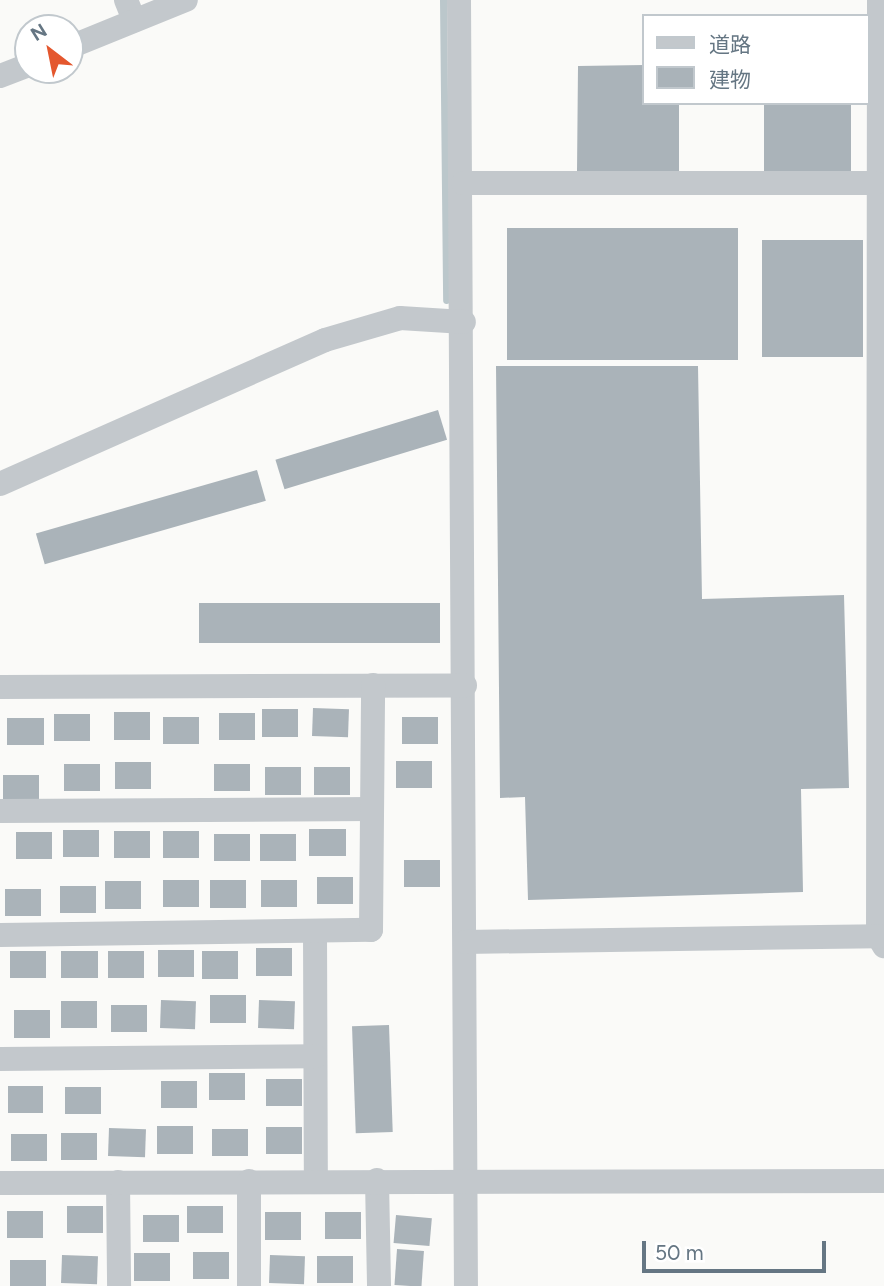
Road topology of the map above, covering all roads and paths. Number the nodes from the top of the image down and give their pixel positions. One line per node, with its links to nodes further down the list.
1 (186, 0): 4 (street)
2 (459, 0): 6 (street)
3 (878, 0): 7 (street)
4 (130, 10): 5 (street)
5 (84, 38)
6 (463, 183): 7 (street); 9 (street)
7 (876, 183): 8 (street)
8 (880, 314): 14 (street)
9 (464, 322): 10 (street); 12 (street)
10 (0, 484)
11 (373, 685): 12 (street); 13 (street); 15 (street)
12 (466, 685): 20 (street)
13 (0, 687)
14 (882, 738): 19 (street)
15 (371, 809): 16 (street); 17 (street)
16 (0, 811)
17 (315, 932): 18 (street); 21 (street)
18 (0, 935)
19 (881, 941): 20 (street)
20 (465, 942): 24 (street)
21 (315, 1056): 22 (street); 26 (street)
22 (0, 1059)
23 (377, 1180): 24 (street); 26 (street); 32 (street)
24 (465, 1180): 27 (street); 33 (street)
25 (249, 1181): 26 (street); 28 (street); 31 (street)
26 (316, 1181)
27 (884, 1181)
28 (118, 1182): 29 (street); 30 (street)
29 (0, 1183)
30 (119, 1286)
31 (248, 1286)
32 (379, 1286)
33 (466, 1286)

